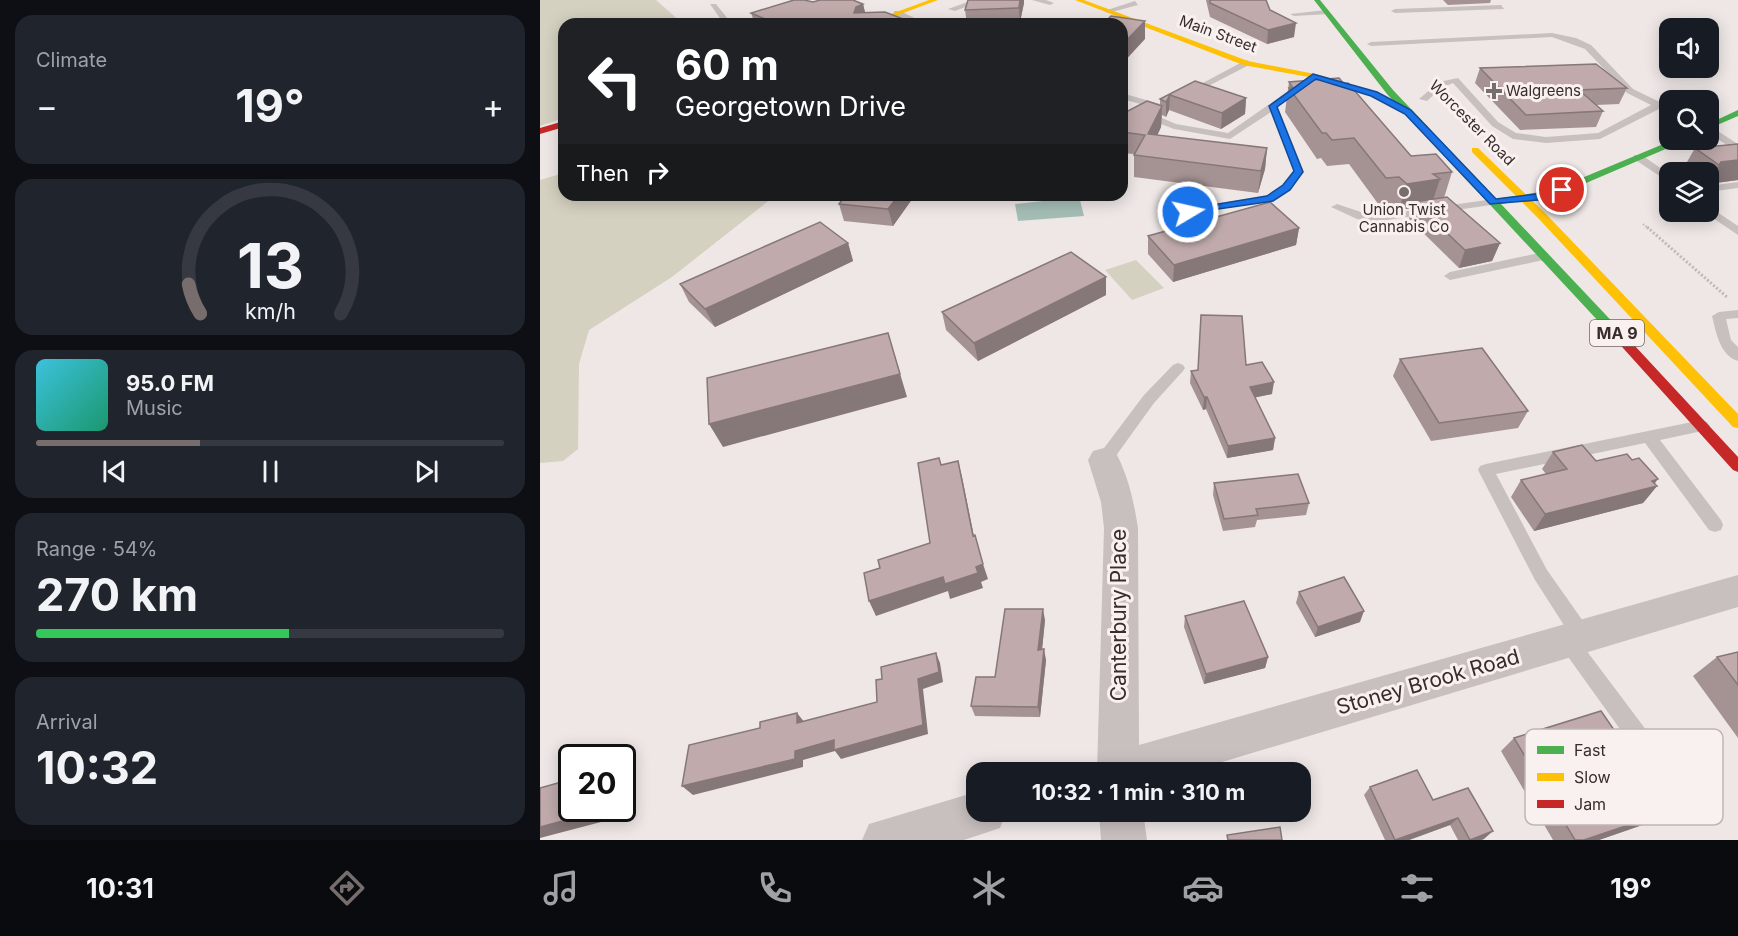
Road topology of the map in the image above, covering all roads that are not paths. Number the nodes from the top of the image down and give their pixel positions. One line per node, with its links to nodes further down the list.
1 (980, 0): 11 (lane)
2 (1036, 0): 7 (lane)
3 (1078, 0): 12 (main road, Main Street)
4 (1317, 0): 14 (main road, MA 9)
5 (1334, 0): 22 (main road)
6 (930, 1): 15 (main road)
7 (1050, 3)
8 (1135, 3): 12 (lane)
9 (713, 6): 17 (lane)
10 (1501, 7): 13 (lane)
11 (951, 9)
12 (1108, 11): 20 (main road, Main Street)
13 (1395, 11)
14 (1326, 12): 16 (lane); 25 (main road, MA 9)
15 (897, 13): 18 (main road); 19 (lane)
16 (1294, 14)
17 (723, 18)
18 (883, 18)
19 (909, 18)
20 (1127, 18)
21 (1128, 19): 24 (main road, Main Street)
22 (1371, 44): 23 (main road); 32 (lane)
23 (1384, 58)
24 (1246, 63): 26 (main road, Main Street); 29 (lane)
25 (1352, 63): 26 (main road, Main Street); 35 (main road, MA 9)
26 (1315, 76): 33 (lane); 35 (main road, Main Street)
27 (1411, 86): 31 (main road, Worcester Road)
28 (1128, 98): 34 (lane)
29 (1178, 98)
30 (1168, 103): 34 (lane)
31 (1428, 103): 32 (lane)
32 (1659, 105)
33 (1273, 106): 34 (lane); 51 (lane)
34 (1159, 108)
35 (1408, 112): 49 (main road, MA 9)
36 (1738, 113): 37 (main road)
37 (1719, 122)
38 (558, 126): 39 (main road)
39 (540, 131)
40 (1719, 136): 43 (lane)
41 (1466, 141): 48 (main road, Worcester Road / MA 9)
42 (1659, 148): 44 (main road)
43 (1738, 149)
44 (1638, 157): 45 (lane); 48 (main road)
45 (1659, 172)
46 (1738, 185): 47 (lane)
47 (1719, 188)
48 (1524, 199): 49 (main road); 59 (main road, Worcester Road / MA 9)
49 (1494, 202): 50 (lane); 54 (main road, MA 9)
50 (1337, 207)
51 (1188, 212)
52 (1719, 217): 53 (lane)
53 (1738, 232)
54 (1544, 256): 55 (lane); 60 (main road, MA 9)
55 (1450, 276)
56 (1738, 314): 57 (lane)
57 (1738, 356)
58 (1178, 368): 62 (lane)
59 (1738, 423)
60 (1702, 426): 61 (lane); 63 (main road, MA 9)
61 (1650, 438): 64 (lane); 66 (lane)
62 (1104, 459): 68 (street, Canterbury Place)
63 (1738, 466)
64 (1715, 525)
65 (1738, 591): 66 (street, Stoney Brook Road)
66 (1575, 639): 67 (lane); 69 (street, Stoney Brook Road)
67 (1636, 729)
68 (1118, 762)
69 (1152, 762)
70 (966, 817): 72 (street)
71 (1122, 822): 73 (street)
72 (885, 840)
73 (1124, 840)

